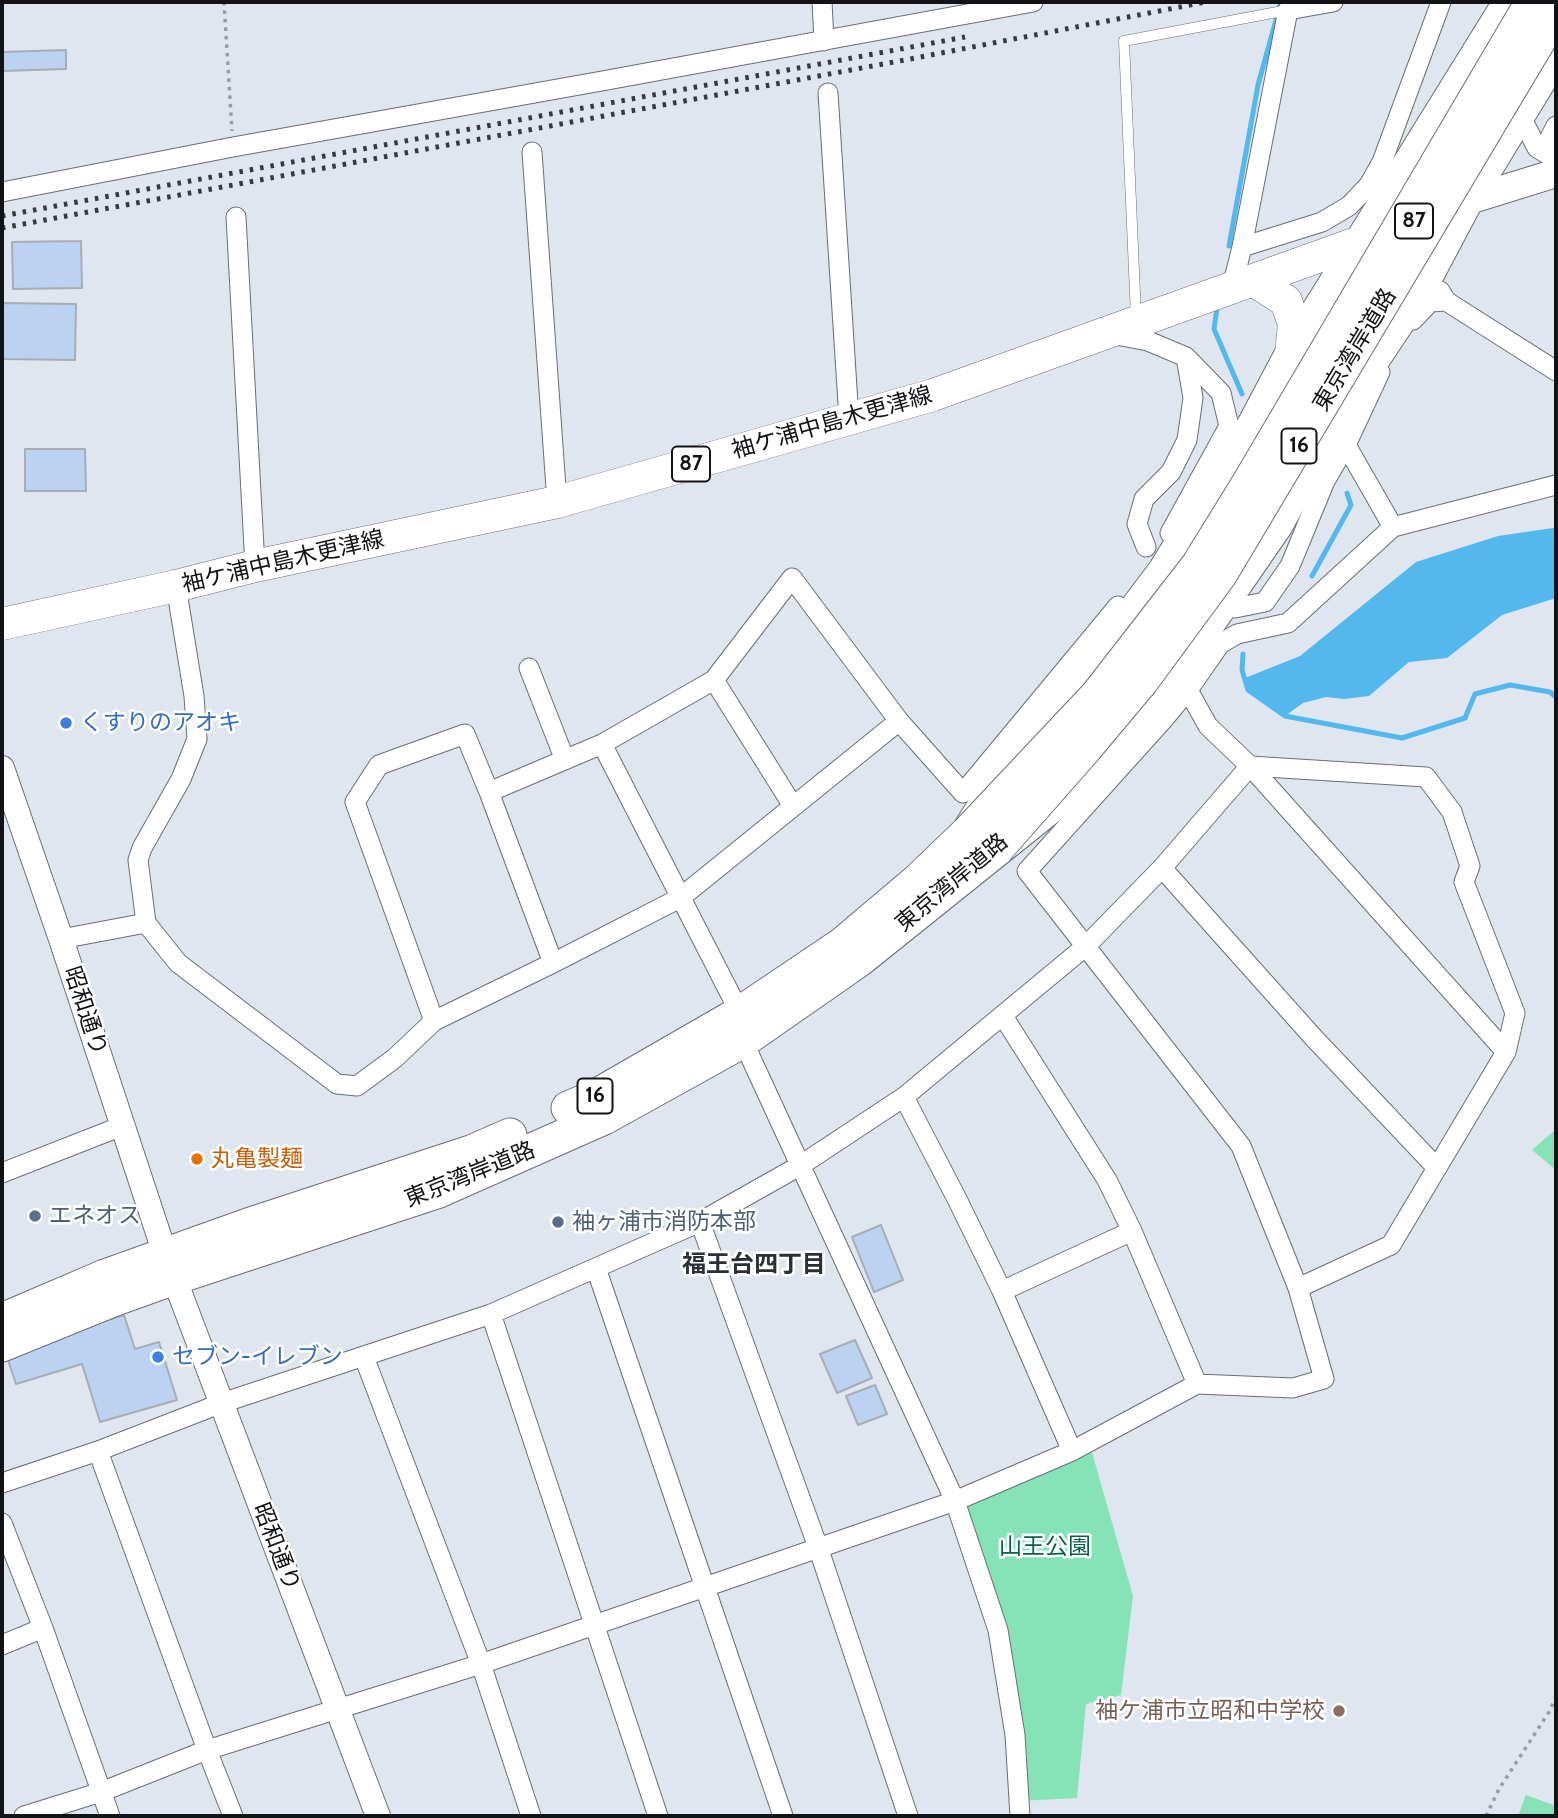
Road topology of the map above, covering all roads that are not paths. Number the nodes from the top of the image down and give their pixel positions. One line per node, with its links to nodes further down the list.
1 (822, 2): 9 (street)
2 (1033, 2): 9 (street)
3 (1333, 2): 7 (street)
4 (1441, 2): 20 (street)
5 (1510, 2): 19 (highway, 16)
6 (1532, 2): 49 (highway, 東京湾岸道路 / 16, bridge)
7 (1288, 10): 20 (street); 24 (lane)
8 (1556, 12): 50 (highway, 東京湾岸道路 / 16, bridge)
9 (824, 41): 16 (street)
10 (1556, 53): 12 (highway, 16)
11 (828, 93): 29 (street)
12 (1520, 115): 15 (street); 17 (highway, 16)
13 (1556, 126): 15 (street)
14 (532, 152): 32 (street)
15 (1552, 161): 17 (main road)
16 (2, 192)
17 (1466, 201): 19 (main road, 87); 21 (highway, 16)
18 (236, 217): 35 (street)
19 (1374, 237): 21 (street); 22 (main road, 袖ケ浦中島木更津線 / 87); 26 (highway, 16)
20 (1242, 247): 22 (street)
21 (1429, 271): 23 (street); 50 (highway, 16)
22 (1242, 284): 24 (main road, 袖ケ浦中島木更津線 / 87); 26 (main road)
23 (1446, 301): 28 (street); 30 (street)
24 (1136, 321): 25 (main road, 袖ケ浦中島木更津線 / 87)
25 (1103, 333): 27 (street); 29 (main road, 袖ケ浦中島木更津線 / 87)
26 (1292, 355): 49 (highway, 16)
27 (1186, 357): 34 (street); 42 (street)
28 (1556, 371)
29 (849, 419): 32 (main road, 袖ケ浦中島木更津線 / 87)
30 (1346, 445): 33 (street); 37 (street)
31 (1556, 485): 33 (street)
32 (557, 502): 35 (main road, 袖ケ浦中島木更津線 / 87)
33 (1394, 527): 41 (street)
34 (1146, 547)
35 (255, 566): 36 (main road, 袖ケ浦中島木更津線 / 87)
36 (176, 586): 38 (main road, 袖ケ浦中島木更津線 / 87); 53 (street)
37 (1235, 608)
38 (2, 624)
39 (529, 668): 44 (street)
40 (713, 680): 42 (street); 43 (street); 48 (street)
41 (1188, 690): 45 (street); 55 (street)
42 (899, 720): 48 (street)
43 (602, 744): 44 (street); 52 (street)
44 (565, 760): 47 (street)
45 (1250, 766): 51 (street); 60 (street); 60 (street)
46 (2, 768): 54 (street, 昭和通り)
47 (489, 792): 56 (street); 58 (street)
48 (793, 806): 52 (street)
49 (968, 832): 59 (highway, 東京湾岸道路 / 16)
50 (997, 849): 59 (highway, 東京湾岸道路 / 16)
51 (1162, 868): 55 (street); 64 (street)
52 (680, 898): 56 (street); 59 (street)
53 (146, 923): 54 (street); 58 (street)
54 (61, 939): 62 (street, 昭和通り)
55 (1086, 946): 57 (street); 70 (street)
56 (553, 963): 58 (street)
57 (1003, 1016): 61 (street); 67 (street)
58 (434, 1021)
59 (742, 1027): 63 (street); 68 (highway, 東京湾岸道路 / 16)
60 (1506, 1052): 64 (street)
61 (904, 1097): 63 (street); 71 (street)
62 (122, 1126): 65 (street); 68 (street, 昭和通り)
63 (802, 1165): 66 (street); 81 (street)
64 (1437, 1168): 70 (street)
65 (2, 1173)
66 (701, 1222): 69 (street); 83 (street)
67 (1132, 1231): 71 (street); 76 (street)
68 (169, 1266): 73 (highway, 東京湾岸道路 / 16); 74 (highway, 東京湾岸道路 / 16); 77 (street, 昭和通り)
69 (597, 1268): 72 (street); 84 (street)
70 (1298, 1288): 76 (street)
71 (1002, 1291): 79 (street)
72 (491, 1314): 75 (street); 85 (street)
73 (2, 1320)
74 (2, 1345)
75 (364, 1357): 77 (street); 88 (street)
76 (1197, 1384): 79 (street)
77 (222, 1403): 78 (street); 89 (street, 昭和通り)
78 (98, 1451): 80 (street); 90 (street)
79 (1072, 1451): 81 (street)
80 (2, 1483)
81 (955, 1501): 83 (street); 100 (street)
82 (2, 1523): 86 (street)
83 (818, 1547): 84 (street); 92 (street)
84 (705, 1586): 85 (street); 99 (street)
85 (594, 1624): 88 (street); 98 (street)
86 (43, 1628): 87 (street); 91 (street)
87 (2, 1644)
88 (481, 1664): 89 (street); 97 (street)
89 (338, 1708): 90 (street); 96 (street, 昭和通り)
90 (206, 1750): 91 (street); 95 (street)
91 (101, 1792): 93 (street); 94 (street)
92 (902, 1815)
93 (24, 1816)
94 (110, 1816)
95 (233, 1816)
96 (378, 1816)
97 (531, 1816)
98 (659, 1816)
99 (783, 1816)
100 (1020, 1816)

